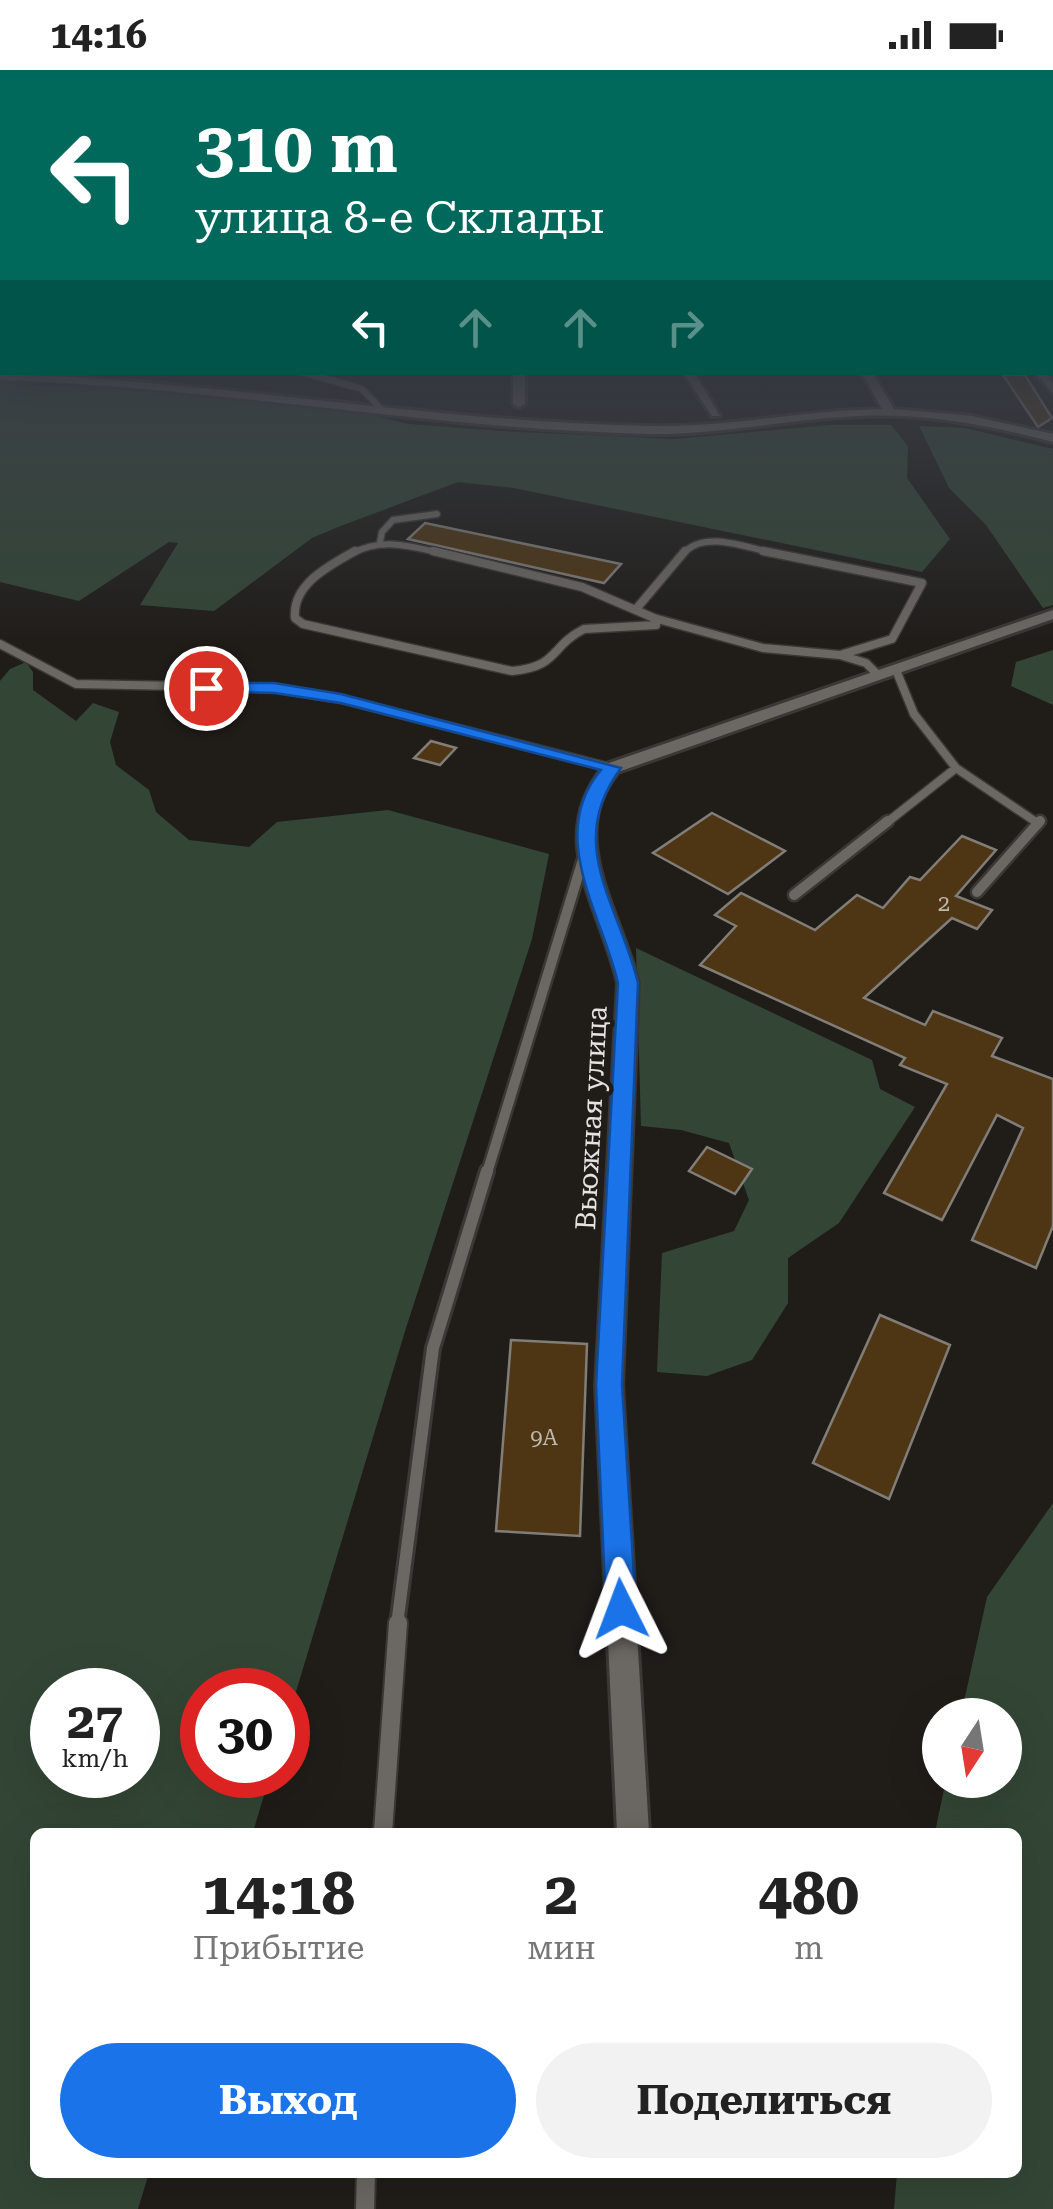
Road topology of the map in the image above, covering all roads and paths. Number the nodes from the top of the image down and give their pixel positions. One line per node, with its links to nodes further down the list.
1 (437, 514): 2 (lane)
2 (380, 542): 3 (lane); 5 (lane)
3 (637, 608): 5 (lane); 7 (lane)
4 (1053, 614): 8 (street)
5 (654, 618): 7 (lane)
6 (0, 644): 9 (lane)
7 (840, 655): 8 (lane)
8 (886, 672): 9 (street); 10 (lane)
9 (612, 768): 11 (street, Вьюжная улица)
10 (956, 768): 12 (lane); 13 (lane)
11 (586, 849): 14 (lane); 15 (street, Вьюжная улица)
12 (977, 892)
13 (794, 895)
14 (384, 1828)
15 (633, 1828)
16 (366, 2178): 17 (lane)
17 (364, 2209)

